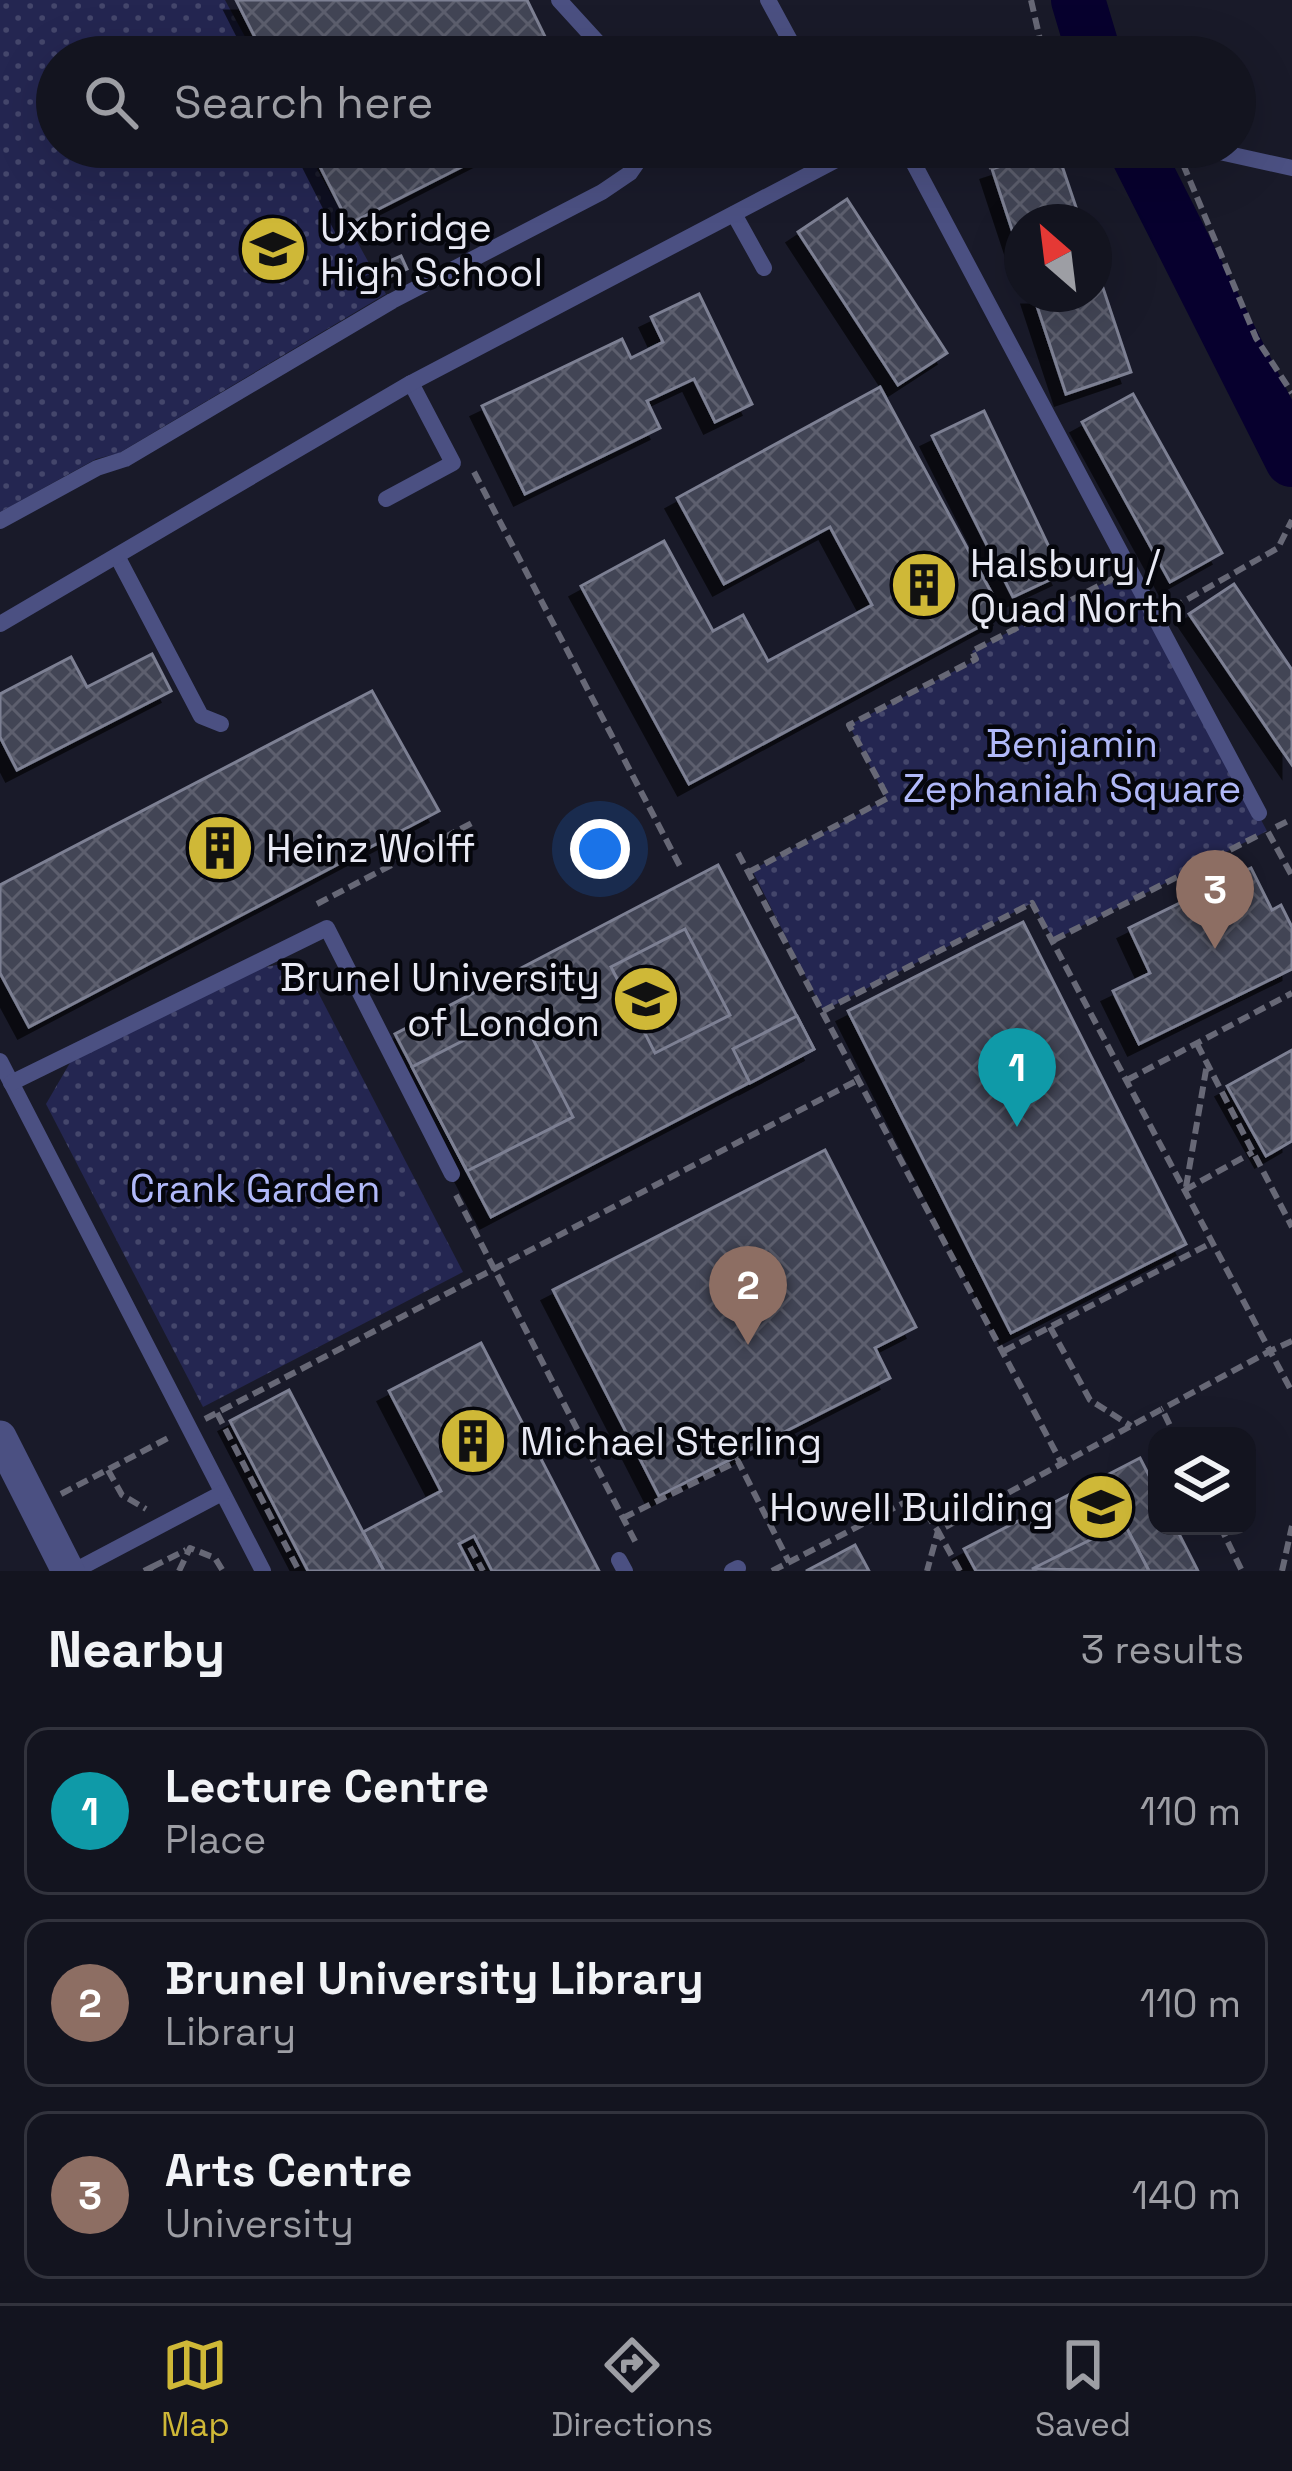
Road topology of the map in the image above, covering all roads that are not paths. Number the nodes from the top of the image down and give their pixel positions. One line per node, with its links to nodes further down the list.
1 (559, 0): 3 (lane)
2 (768, 0): 4 (lane)
3 (592, 36)
4 (788, 36)
5 (1256, 160): 9 (lane)
6 (633, 168): 14 (lane)
7 (822, 168): 10 (lane)
8 (916, 168): 18 (lane)
9 (1292, 168)
10 (734, 214): 11 (lane); 12 (lane)
11 (764, 268)
12 (411, 383): 13 (lane); 15 (lane)
13 (386, 499)
14 (0, 521)
15 (117, 556): 16 (lane); 17 (lane)
16 (0, 624)
17 (221, 724)
18 (1259, 813)
19 (0, 1061): 20 (lane)
20 (11, 1083): 21 (lane); 23 (lane)
21 (452, 1174)
22 (0, 1437): 24 (street)
23 (222, 1493): 24 (lane); 25 (lane)
24 (71, 1571)
25 (263, 1571)

